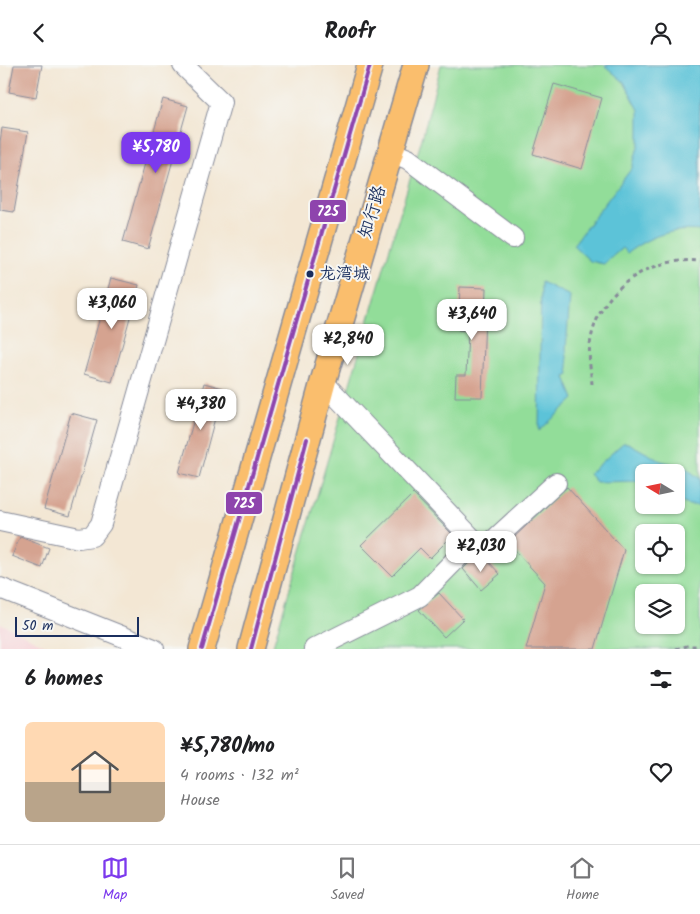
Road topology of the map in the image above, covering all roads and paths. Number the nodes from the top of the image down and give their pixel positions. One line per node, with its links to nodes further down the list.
1 (183, 65): 10 (street)
2 (370, 65): 15 (main road)
3 (415, 69): 4 (main road, 知行路)
4 (391, 151): 5 (street); 7 (main road, 知行路)
5 (513, 238)
6 (700, 261): 8 (path)
7 (323, 382): 11 (street); 16 (main road, 知行路)
8 (592, 384)
9 (556, 483): 11 (street)
10 (0, 521)
11 (474, 541): 17 (street)
12 (0, 588): 14 (street)
13 (700, 646): 18 (path)
14 (154, 649)
15 (202, 649)
16 (251, 649)
17 (314, 649)
18 (676, 649)

